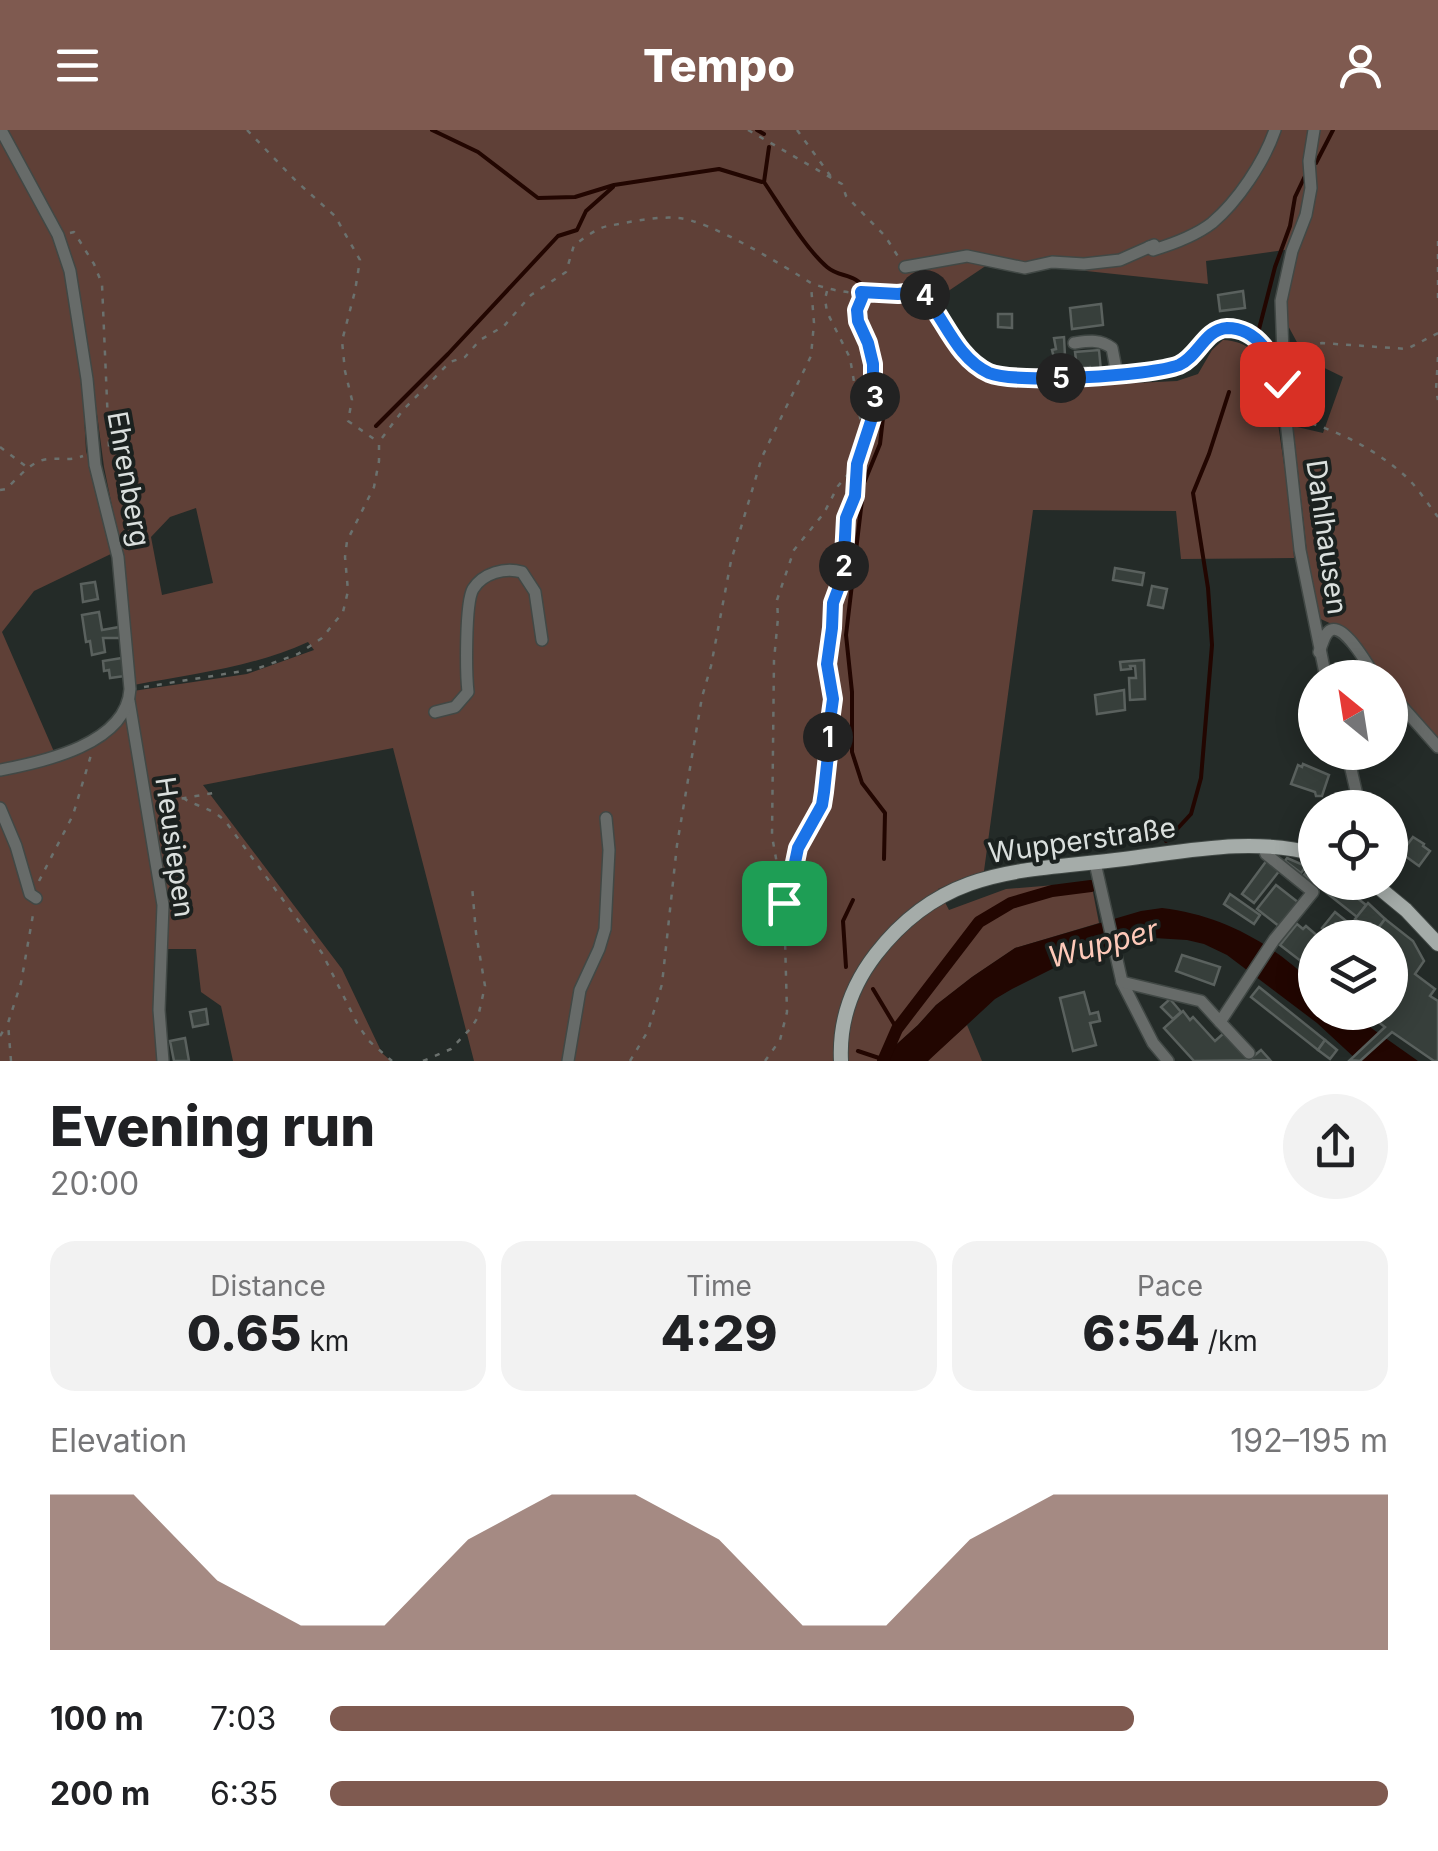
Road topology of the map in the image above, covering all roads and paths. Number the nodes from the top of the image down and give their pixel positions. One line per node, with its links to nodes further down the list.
1 (1, 130): 8 (street, Ehrenberg)
2 (248, 130): 24 (path)
3 (748, 130): 7 (path)
4 (798, 130): 7 (path)
5 (1275, 130): 10 (street)
6 (1314, 130): 18 (street)
7 (833, 179): 10 (path)
8 (58, 235): 27 (path); 28 (street, Ehrenberg)
9 (1438, 241): 15 (path)
10 (906, 267): 13 (path)
11 (810, 283): 12 (path); 24 (path); 64 (path)
12 (827, 290): 14 (path); 25 (path)
13 (921, 291): 14 (path); 21 (path)
14 (862, 292): 25 (path)
15 (1438, 306)
16 (1438, 333): 18 (path)
17 (1074, 343): 20 (street)
18 (1283, 354)
19 (1438, 357): 22 (path)
20 (1117, 374): 21 (street, Dahlhausen); 23 (street, Dahlhausen)
21 (1012, 376)
22 (1438, 400)
23 (1287, 418): 32 (path); 34 (street, Dahlhausen)
24 (379, 442): 37 (path)
25 (865, 442): 29 (path)
26 (0, 447): 30 (path)
27 (109, 448)
28 (93, 452): 30 (path); 37 (street, Ehrenberg)
29 (857, 464): 53 (path); 53 (path)
30 (30, 469): 31 (path)
31 (0, 490)
32 (1438, 516)
33 (542, 640): 38 (street)
34 (1319, 652): 35 (street, Dahlhausen); 36 (street, Dahlhausen)
35 (1321, 660)
36 (1364, 660)
37 (129, 695): 41 (street); 44 (street, Heusiepen)
38 (435, 712)
39 (1408, 714): 40 (street)
40 (1438, 748)
41 (0, 770)
42 (213, 793): 43 (path)
43 (182, 798): 44 (path); 61 (path)
44 (145, 805): 60 (street, Heusiepen)
45 (0, 808): 51 (street)
46 (606, 818): 63 (street)
47 (1263, 846): 48 (main road, Wupperstraße); 49 (main road, Wupperstraße); 56 (street)
48 (1298, 851)
49 (1095, 863): 55 (street); 66 (main road, Wupperstraße)
50 (472, 886): 62 (path)
51 (36, 898)
52 (1394, 900): 54 (main road)
53 (784, 903): 65 (path)
54 (1438, 944)
55 (1122, 982): 56 (street); 67 (street)
56 (1220, 1022): 59 (street)
57 (8, 1023): 58 (path)
58 (0, 1036)
59 (1249, 1053)
60 (163, 1061)
61 (392, 1061)
62 (423, 1061)
63 (568, 1061)
64 (630, 1061)
65 (766, 1061)
66 (841, 1061)
67 (1168, 1061)

